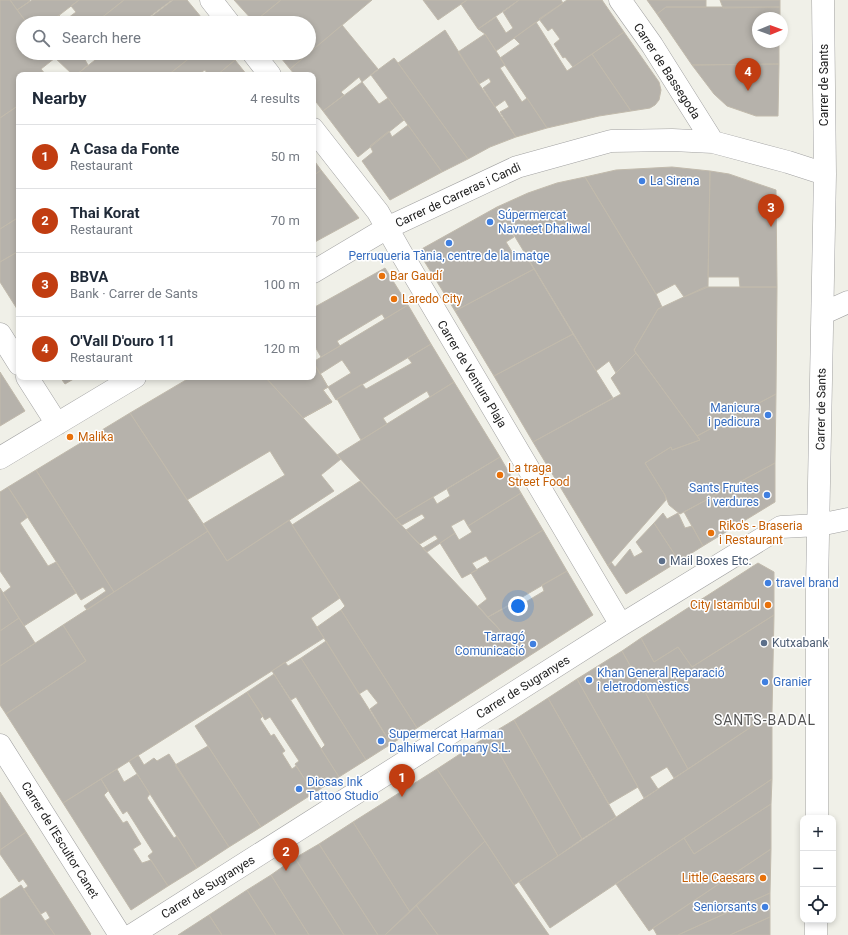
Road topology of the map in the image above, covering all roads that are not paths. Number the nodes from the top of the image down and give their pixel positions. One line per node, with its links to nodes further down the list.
1 (211, 0): 4 (street)
2 (620, 0): 8 (street, Carrer de Bassegoda)
3 (823, 0): 9 (street, Carrer de Sants)
4 (224, 16)
5 (258, 60): 6 (street)
6 (268, 72)
7 (316, 134): 10 (street, Carrer de Ventura Plaja)
8 (713, 142): 9 (street, Carrer de Carreras i Candi); 10 (street, Carrer de Carreras i Candi)
9 (825, 174): 13 (street, Carrer de Sants)
10 (387, 228): 11 (street, Carrer de Carreras i Candi); 22 (street, Carrer de Ventura Plaja)
11 (316, 270)
12 (848, 302): 13 (street)
13 (823, 315): 21 (street, Carrer de Sants)
14 (0, 334): 15 (street)
15 (16, 359)
16 (29, 380): 18 (street)
17 (130, 380): 18 (street)
18 (57, 424): 19 (street)
19 (0, 458)
20 (848, 519): 21 (street, Carrer de Sugranyes)
21 (819, 525): 22 (street, Carrer de Sugranyes); 24 (street, Carrer de Sants)
22 (621, 625): 27 (street, Carrer de Sugranyes)
23 (0, 746): 26 (street, Carrer de l'Escultor Canet)
24 (817, 815)
25 (816, 923): 28 (street)
26 (120, 935)
27 (132, 935)
28 (816, 935)

